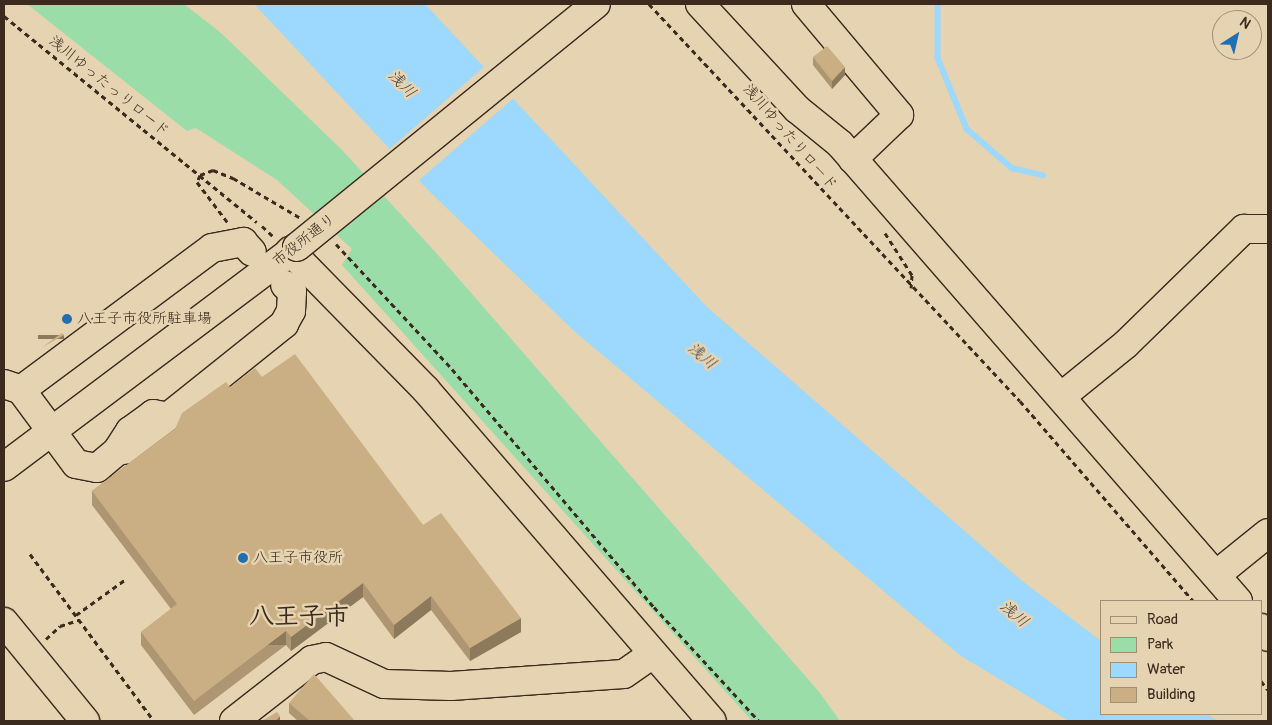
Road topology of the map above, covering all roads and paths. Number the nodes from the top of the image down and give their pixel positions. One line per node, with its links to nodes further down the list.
1 (596, 4): 11 (street, 市役所通り, bridge)
2 (649, 4): 21 (path, 浅川ゆったりロード)
3 (700, 4): 6 (street)
4 (806, 4): 6 (street)
5 (4, 16): 7 (path, 浅川ゆったっりロード)
6 (853, 159): 14 (street)
7 (200, 174): 8 (path); 11 (path, 浅川ゆったっりロード); 11 (path)
8 (302, 220)
9 (1268, 229): 14 (street)
10 (331, 241): 31 (path)
11 (271, 245): 13 (street); 15 (street, 市役所通り); 26 (street)
12 (285, 285): 15 (street)
13 (12, 387): 15 (street)
14 (1062, 396): 19 (street)
15 (50, 432): 16 (street, 市役所通り)
16 (4, 467)
17 (1268, 533): 19 (street)
18 (30, 554): 23 (path)
19 (1216, 575): 22 (street)
20 (126, 579): 23 (path)
21 (1192, 600)
22 (1237, 600)
23 (79, 620): 25 (path); 29 (path)
24 (4, 622): 25 (street)
25 (30, 652): 28 (street)
26 (653, 654): 27 (street); 30 (street)
27 (247, 718)
28 (85, 721)
29 (154, 721)
30 (712, 721)
31 (759, 721)

